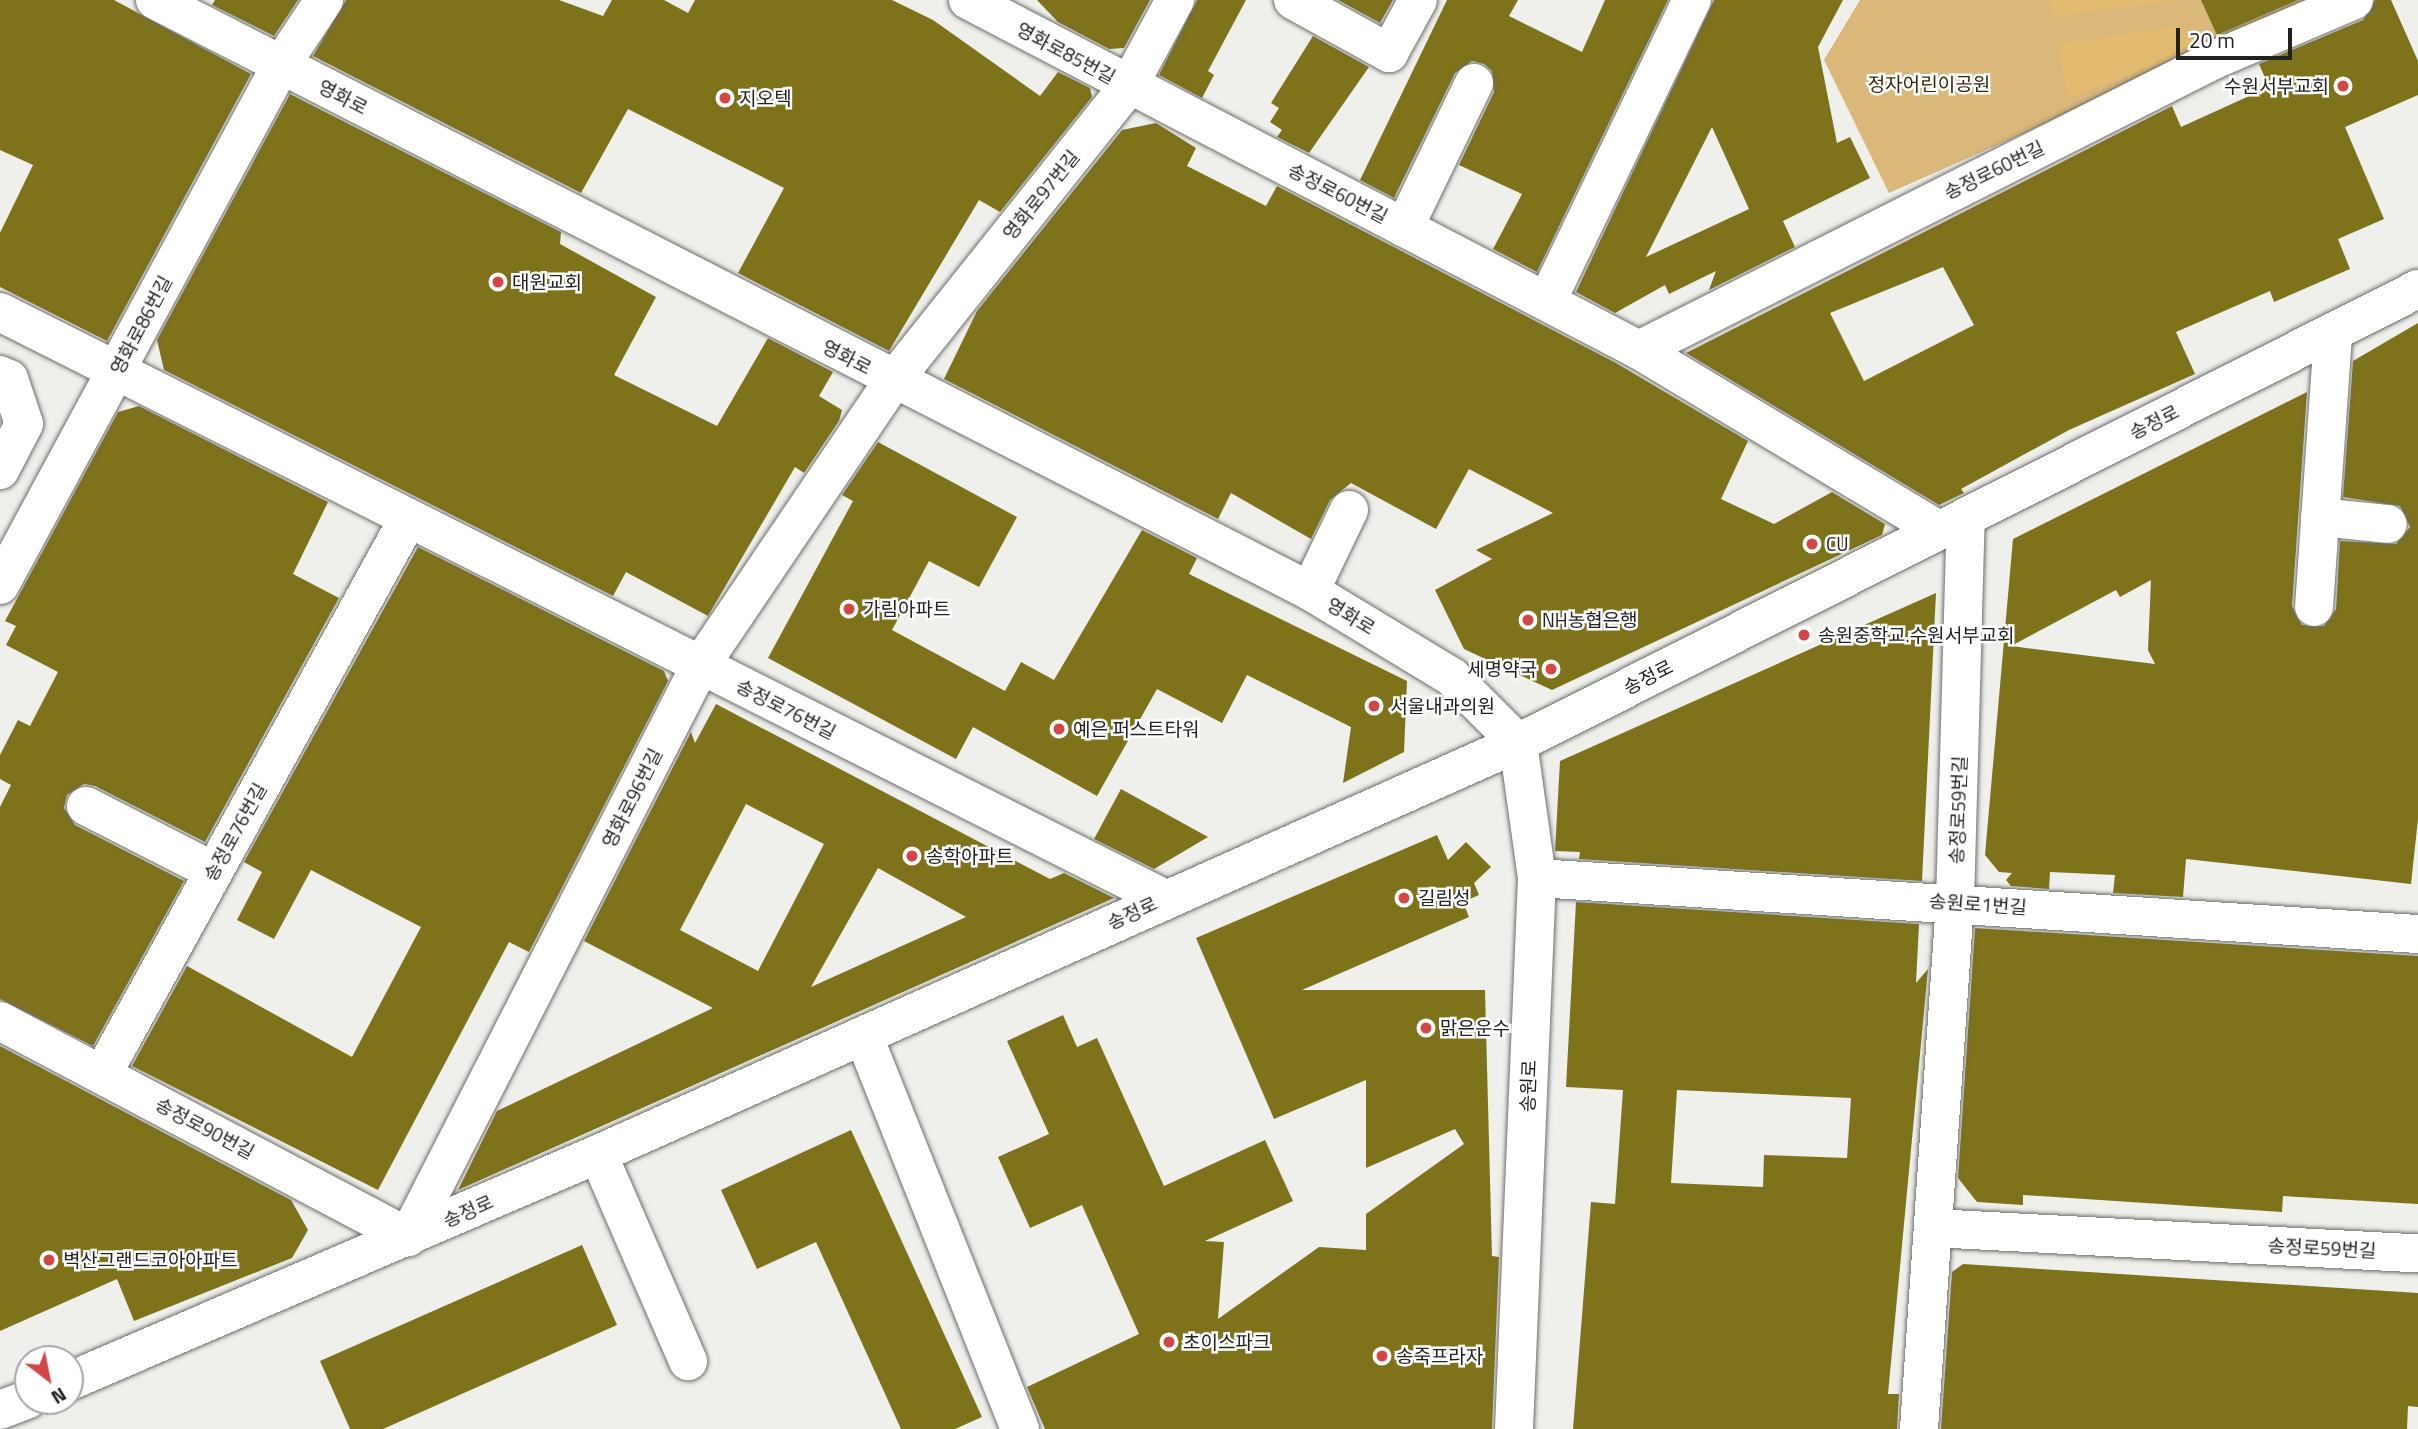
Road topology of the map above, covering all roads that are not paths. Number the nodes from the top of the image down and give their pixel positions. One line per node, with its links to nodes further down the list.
1 (155, 0): 9 (street, 영화로)
2 (324, 0): 9 (street)
3 (968, 0): 11 (street, 영화로85번길)
4 (1175, 0): 11 (street, 영화로97번길)
5 (1293, 0): 6 (street)
6 (1418, 0)
7 (1692, 0): 14 (street)
8 (2354, 0): 17 (street, 송정로60번길)
9 (281, 65): 18 (street, 영화로86번길); 20 (street, 영화로)
10 (1474, 83): 12 (street)
11 (1128, 87): 12 (street, 송정로60번길); 20 (street, 영화로97번길)
12 (1405, 228): 14 (street, 송정로60번길)
13 (2418, 289): 16 (street, 송정로)
14 (1547, 301): 17 (street, 송정로60번길)
15 (0, 312): 18 (street, 송정로76번길)
16 (2333, 332): 23 (street); 25 (street, 송정로)
17 (1639, 350): 25 (street, 송정로60번길)
18 (116, 372): 24 (street, 송정로76번길); 27 (street, 영화로86번길)
19 (0, 374): 21 (street)
20 (893, 381): 28 (street, 영화로); 30 (street, 영화로96번길)
21 (0, 470)
22 (1349, 510): 28 (street)
23 (2320, 517): 26 (street); 29 (street)
24 (408, 519): 30 (street, 송정로76번길); 33 (street, 송정로76번길)
25 (1952, 523): 31 (street, 송정로); 36 (street, 송정로59번길)
26 (2388, 524)
27 (0, 585)
28 (1310, 591): 31 (street, 영화로)
29 (2314, 607)
30 (700, 666): 35 (street, 송정로76번길); 43 (street, 영화로96번길)
31 (1518, 744): 34 (street, 송원로); 35 (street, 송정로)
32 (86, 806): 33 (street)
33 (213, 872): 40 (street, 송정로76번길)
34 (1537, 878): 36 (street, 송원로1번길); 48 (street, 송원로)
35 (1163, 898): 39 (street, 송정로)
36 (1955, 902): 37 (street, 송원로1번길); 42 (street, 송정로59번길)
37 (2418, 934)
38 (0, 1021): 40 (street, 송정로90번길)
39 (864, 1037): 41 (street, 송정로); 47 (street)
40 (103, 1073): 43 (street, 송정로90번길)
41 (598, 1154): 43 (street, 송정로); 45 (street)
42 (1933, 1228): 44 (street, 송정로59번길); 49 (street, 송정로59번길)
43 (408, 1237): 46 (street, 송정로)
44 (2418, 1253)
45 (688, 1361)
46 (84, 1375)
47 (1020, 1429)
48 (1514, 1429)
49 (1919, 1429)

